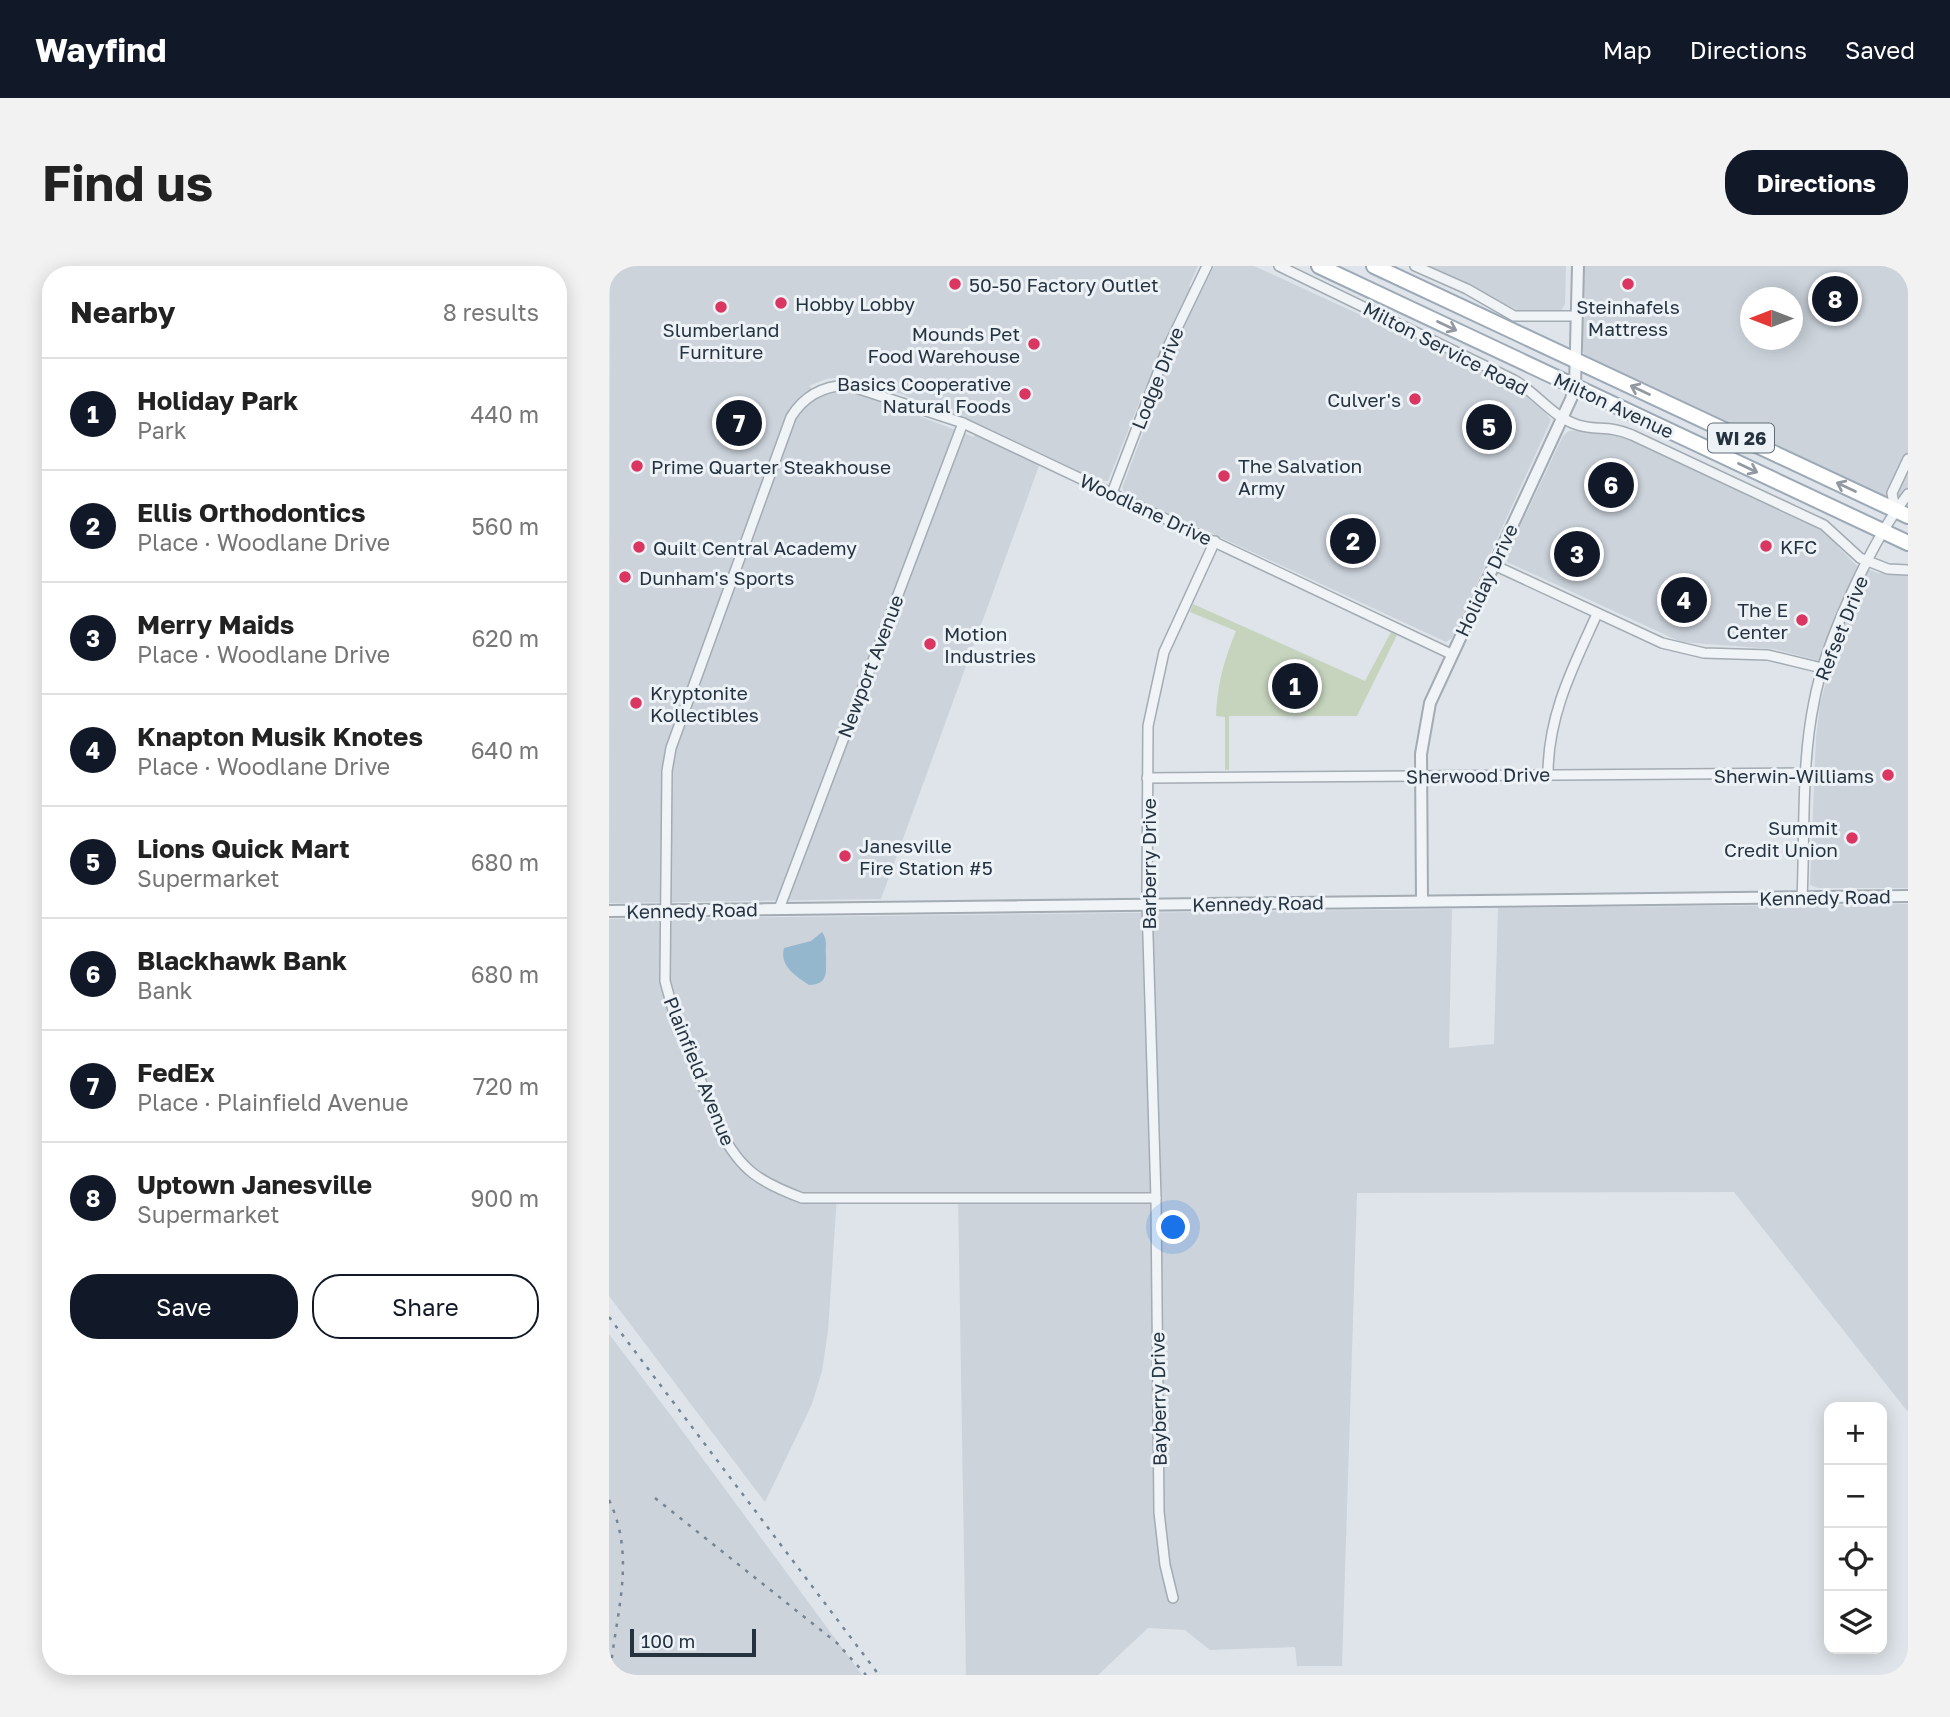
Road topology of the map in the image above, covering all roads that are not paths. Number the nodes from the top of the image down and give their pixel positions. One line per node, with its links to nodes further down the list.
1 (1207, 266): 14 (street, Lodge Drive)
2 (1279, 266): 11 (street, Milton Service Road)
3 (1319, 266): 10 (main road, Milton Avenue / WI 26, one-way to 10)
4 (1374, 266): 8 (main road, Milton Avenue / WI 26)
5 (1415, 266): 7 (street)
6 (1578, 266): 7 (street, Holiday Drive)
7 (1576, 316): 8 (street, Holiday Drive)
8 (1574, 359): 10 (street, Holiday Drive); 16 (main road, Milton Avenue / WI 26, one-way to 8)
9 (834, 385): 12 (street, Woodlane Drive); 36 (street, Plainfield Avenue)
10 (1575, 386): 11 (street, Holiday Drive); 17 (main road, Milton Avenue / WI 26, one-way to 17)
11 (1562, 418): 20 (street, Milton Service Road); 21 (street, Holiday Drive)
12 (963, 424): 14 (street, Woodlane Drive); 34 (street, Newport Avenue)
13 (1908, 459): 16 (street)
14 (1112, 492): 18 (street, Woodlane Drive)
15 (1908, 494): 16 (street, Refset Drive)
16 (1902, 513): 17 (street, Refset Drive)
17 (1884, 532): 19 (main road, Milton Avenue / WI 26); 20 (street, Refset Drive)
18 (1215, 541): 24 (street, Woodlane Drive); 29 (street, Barberry Drive)
19 (1908, 543)
20 (1868, 561): 22 (street, Milton Service Road); 25 (street, Refset Drive)
21 (1494, 565): 23 (street); 24 (street, Holiday Drive)
22 (1908, 570)
23 (1597, 614): 25 (street); 27 (street)
24 (1451, 654): 28 (street, Holiday Drive)
25 (1822, 668): 26 (street, Refset Drive)
26 (1808, 773): 27 (street, Sherwood Drive); 31 (street, Refset Drive)
27 (1548, 774): 28 (street, Sherwood Drive)
28 (1421, 776): 29 (street, Sherwood Drive); 32 (street, Holiday Drive)
29 (1147, 778): 33 (street, Barberry Drive)
30 (1908, 896): 31 (street, Kennedy Road)
31 (1802, 899): 32 (street, Kennedy Road)
32 (1422, 901): 33 (street, Kennedy Road)
33 (1147, 904): 34 (street, Kennedy Road); 37 (street, Barberry Drive)
34 (779, 909): 36 (street, Kennedy Road)
35 (609, 911): 36 (street, Kennedy Road)
36 (665, 911): 37 (street, Plainfield Avenue)
37 (1156, 1198): 38 (street, Bayberry Drive)
38 (1173, 1598)

